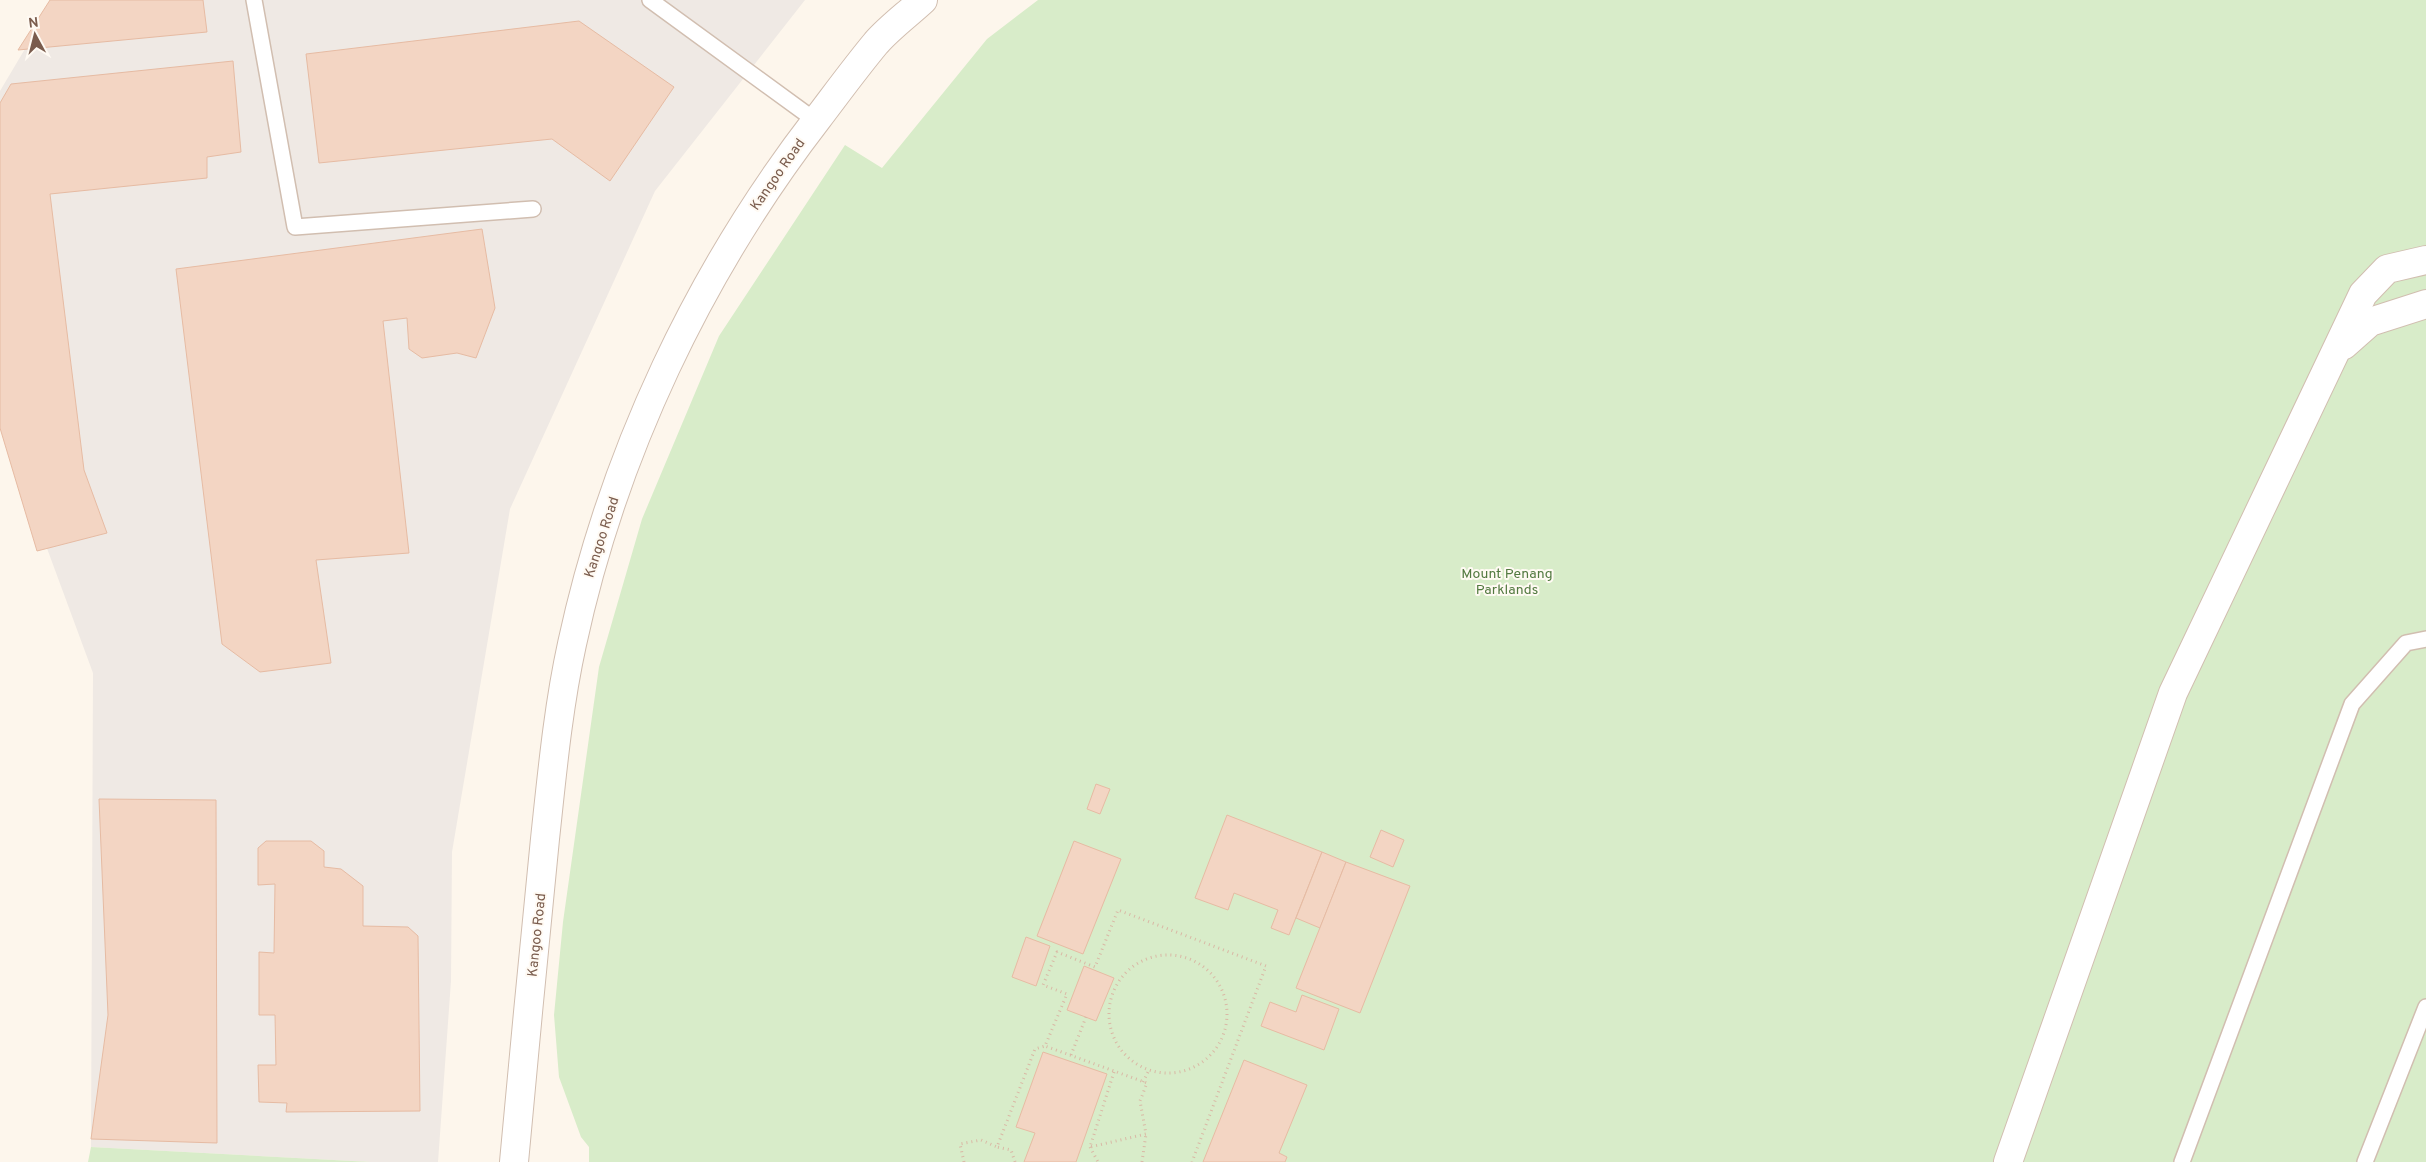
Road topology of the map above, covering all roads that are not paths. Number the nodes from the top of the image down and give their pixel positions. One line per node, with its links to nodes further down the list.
1 (254, 0): 5 (lane)
2 (650, 0): 4 (lane)
3 (923, 0): 4 (street, Kangoo Road)
4 (816, 121): 11 (street, Kangoo Road)
5 (533, 209)
6 (2426, 260): 8 (street)
7 (2426, 304): 8 (street)
8 (2335, 352): 12 (street)
9 (2426, 638): 13 (lane)
10 (2426, 1007): 14 (lane)
11 (514, 1162)
12 (2008, 1162)
13 (2182, 1162)
14 (2365, 1162)

